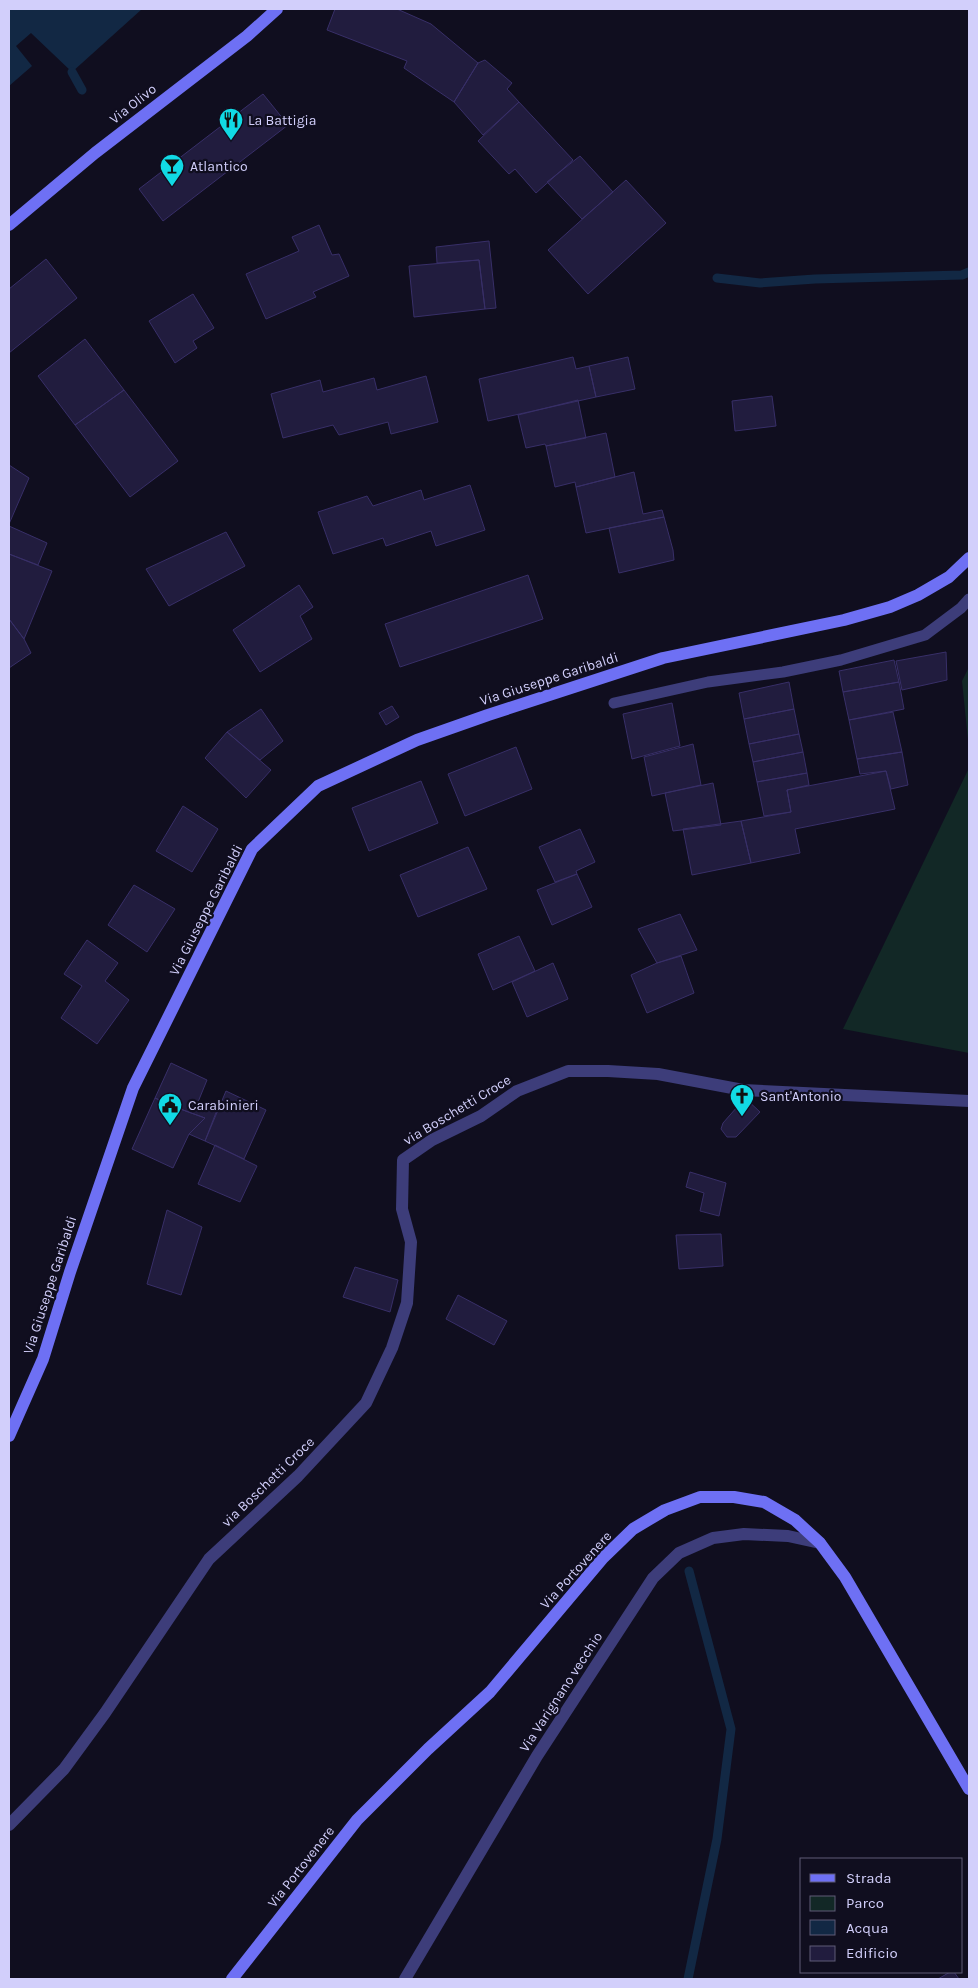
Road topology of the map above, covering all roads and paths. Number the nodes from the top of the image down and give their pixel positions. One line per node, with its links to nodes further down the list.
1 (277, 9): 2 (street, Via Olivo)
2 (9, 225)
3 (969, 558): 7 (street, Via Giuseppe Garibaldi)
4 (969, 599): 5 (lane)
5 (614, 703)
6 (969, 1101): 10 (street, via Boschetti Croce)
7 (9, 1436)
8 (820, 1543): 9 (street, Via Portovenere); 11 (street, Via Portovenere); 12 (street, Via Varignano vecchio)
9 (969, 1789)
10 (9, 1825)
11 (232, 1979)
12 (405, 1979)

